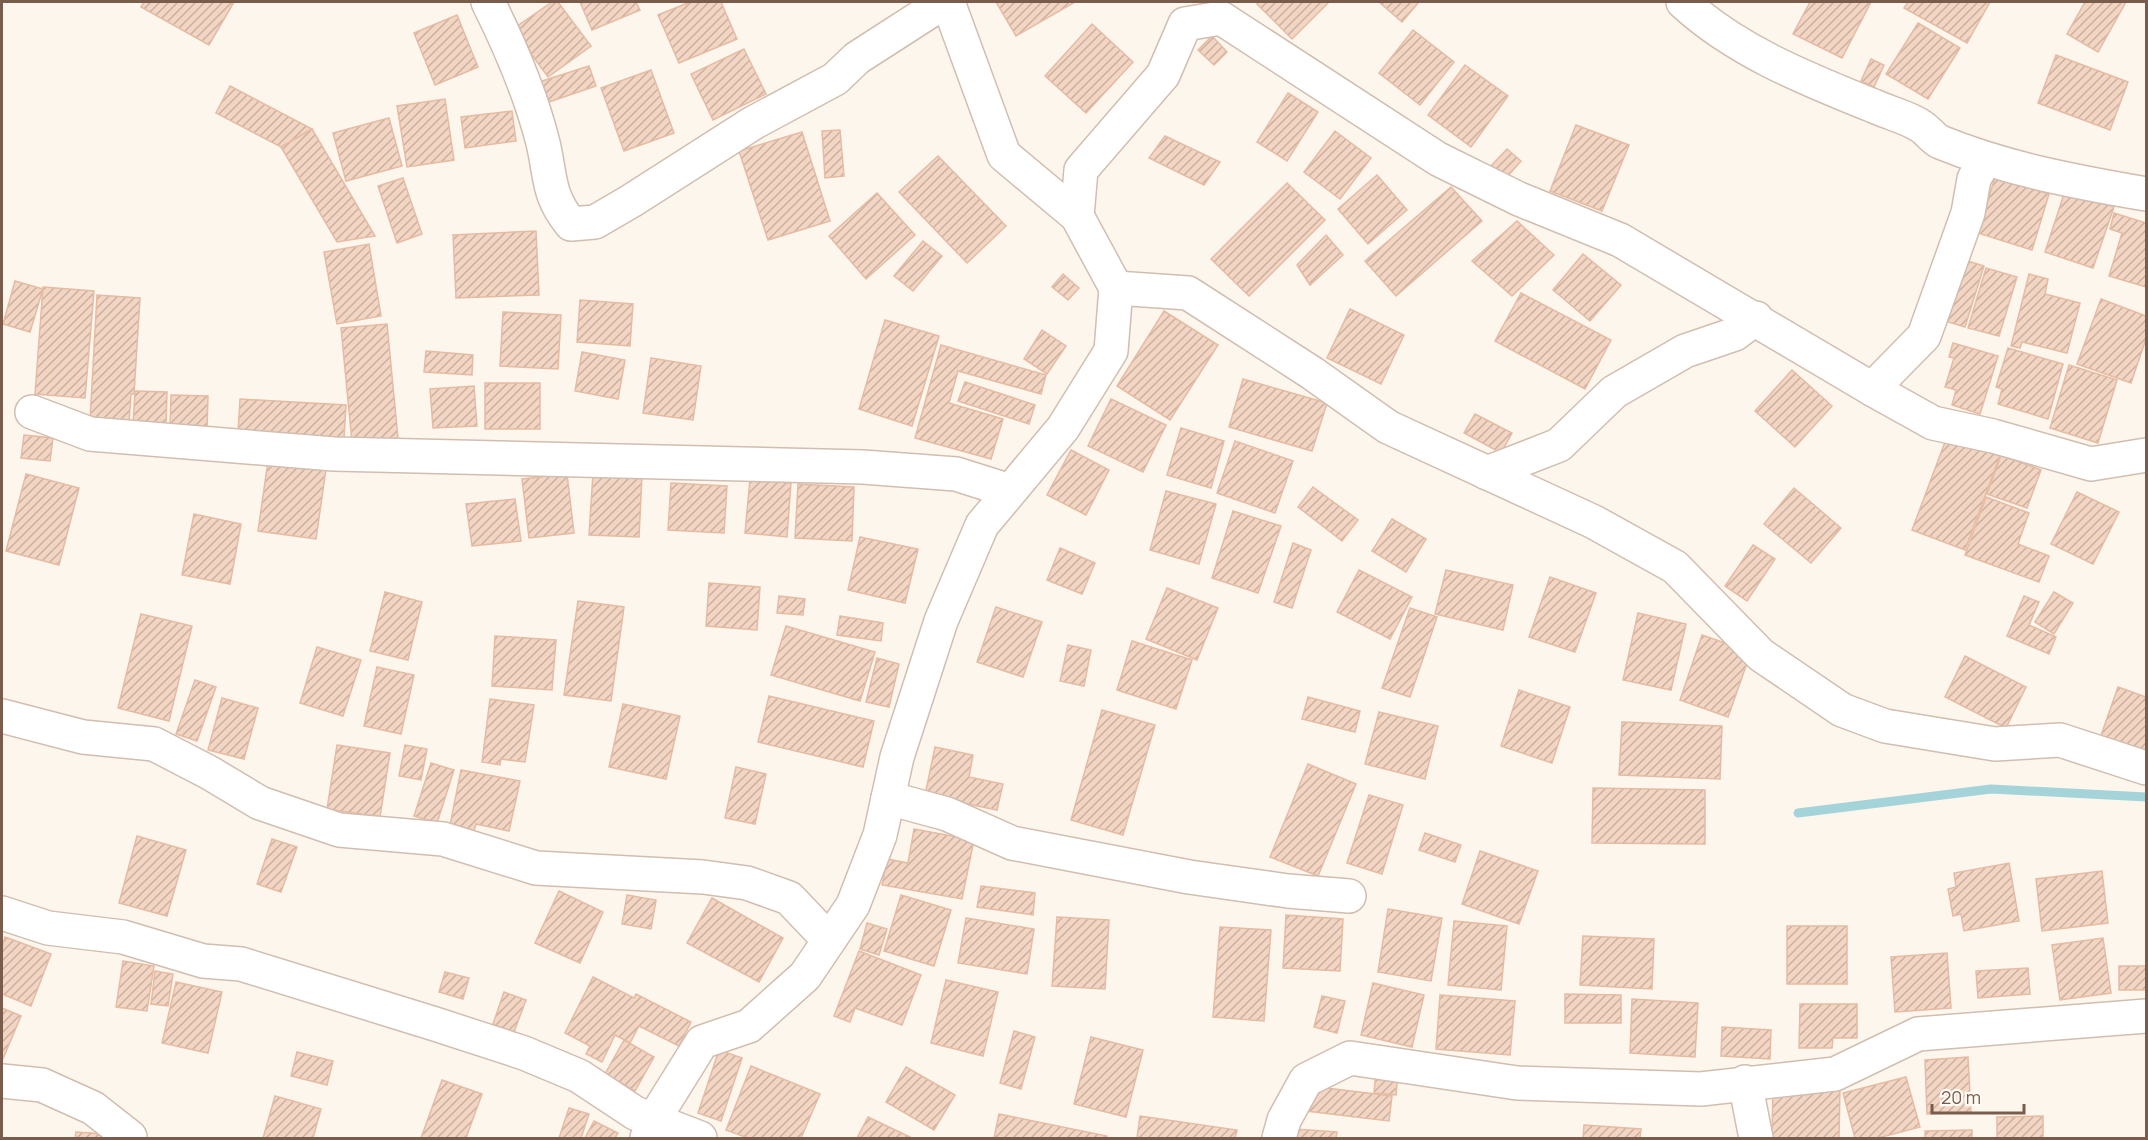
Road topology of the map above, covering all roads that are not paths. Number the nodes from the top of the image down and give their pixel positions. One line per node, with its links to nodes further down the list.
1 (488, 2): 2 (street)
2 (946, 2): 6 (street)
3 (1683, 2): 4 (street)
4 (1985, 159): 5 (street); 9 (street)
5 (2146, 194)
6 (1077, 216): 7 (street); 8 (street)
7 (1116, 288): 12 (street); 13 (street)
8 (1756, 318): 9 (street); 12 (street)
9 (1872, 389): 11 (street)
10 (32, 412): 13 (street)
11 (2146, 455)
12 (1487, 473): 15 (street)
13 (1010, 491): 16 (street)
14 (2, 716): 19 (street)
15 (2146, 768)
16 (888, 798): 17 (street); 19 (street)
17 (1349, 896)
18 (2, 913): 23 (street)
19 (829, 940): 23 (street)
20 (2146, 1016): 22 (street)
21 (2, 1081): 24 (street)
22 (1745, 1082): 26 (street); 27 (street)
23 (651, 1129): 25 (street)
24 (130, 1137)
25 (700, 1138)
26 (1279, 1138)
27 (1756, 1138)

